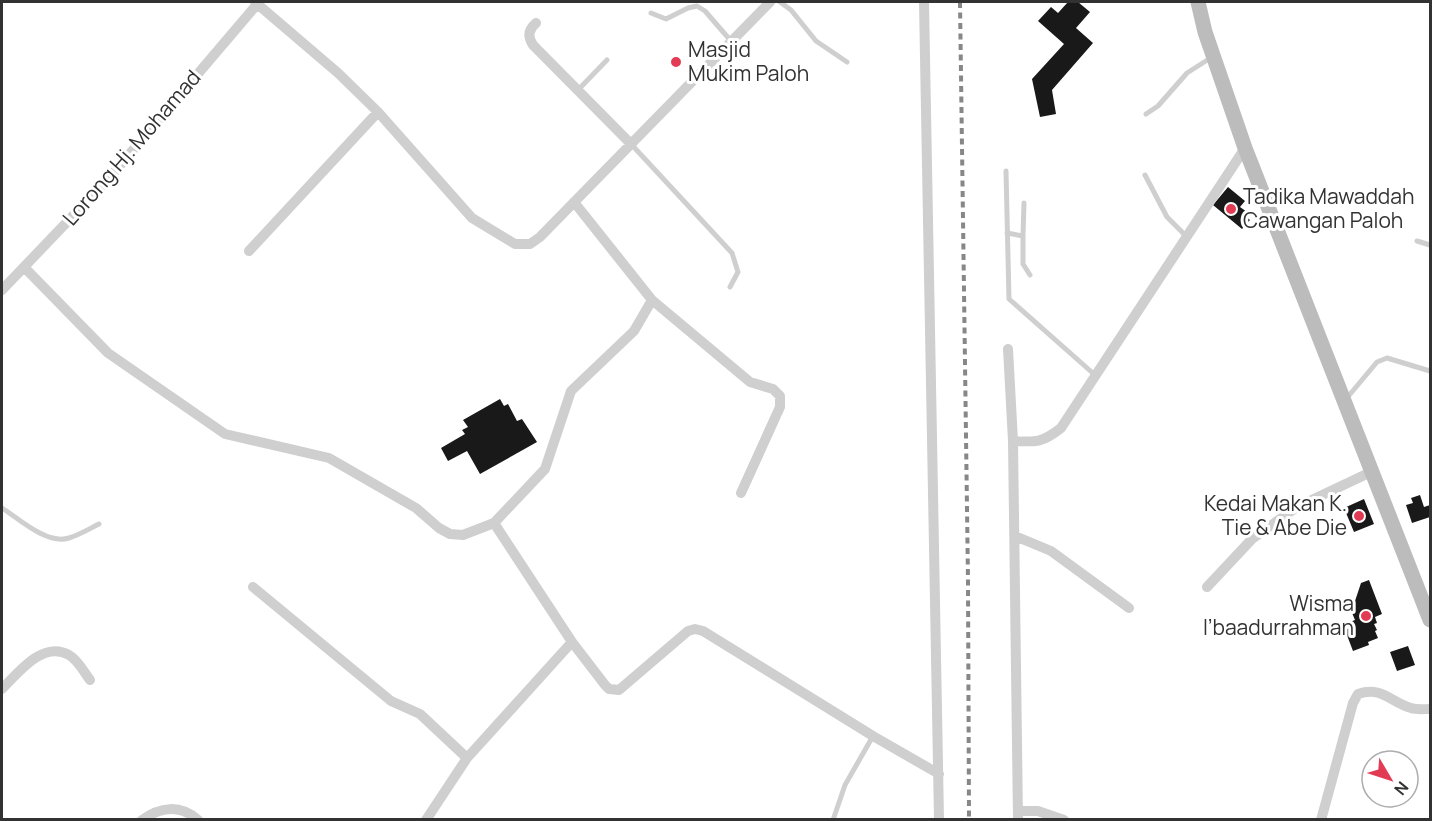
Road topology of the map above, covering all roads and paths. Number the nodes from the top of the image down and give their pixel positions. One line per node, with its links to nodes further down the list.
1 (257, 2): 13 (street); 27 (street, Lorong Hj. Mohamad)
2 (770, 2): 8 (street)
3 (780, 2): 11 (lane)
4 (924, 2): 53 (street)
5 (1198, 2): 9 (main road)
6 (651, 13): 8 (lane)
7 (536, 22): 12 (street)
8 (731, 41): 15 (street)
9 (1214, 56): 14 (lane); 16 (main road)
10 (607, 60): 12 (lane)
11 (847, 62)
12 (577, 91): 15 (street)
13 (378, 112): 19 (street); 26 (street)
14 (1146, 114)
15 (631, 144): 19 (street); 29 (lane)
16 (1245, 148): 23 (street); 35 (main road)
17 (1006, 171): 21 (lane)
18 (1144, 175): 23 (lane)
19 (574, 202): 31 (street)
20 (1024, 203): 22 (lane)
21 (1007, 233): 22 (lane); 34 (lane)
22 (1023, 236): 28 (lane)
23 (1188, 237): 34 (street)
24 (1417, 241): 25 (lane)
25 (1431, 245)
26 (249, 251)
27 (24, 267): 30 (street, Lorong Hj. Mohamad); 40 (street)
28 (1030, 275)
29 (730, 287)
30 (2, 290)
31 (652, 300): 38 (street); 40 (street)
32 (1008, 349): 36 (street)
33 (1431, 371): 35 (lane)
34 (1097, 376): 36 (street)
35 (1345, 400): 37 (main road)
36 (1013, 441): 42 (street)
37 (1373, 471): 44 (street); 46 (main road)
38 (741, 494)
39 (2, 508): 41 (lane)
40 (494, 523): 47 (street)
41 (99, 524)
42 (1015, 536): 45 (street); 54 (street)
43 (253, 587): 52 (street)
44 (1207, 587)
45 (1129, 608)
46 (1431, 620)
47 (572, 642): 51 (street); 52 (street)
48 (90, 680): 49 (street)
49 (2, 689)
50 (1431, 709): 61 (street)
51 (873, 736): 53 (street); 58 (lane)
52 (467, 758): 57 (street)
53 (939, 774): 59 (street)
54 (1018, 815): 60 (street)
55 (142, 819): 56 (street)
56 (198, 819)
57 (426, 819)
58 (833, 819)
59 (939, 819)
60 (1064, 819)
61 (1321, 819)

